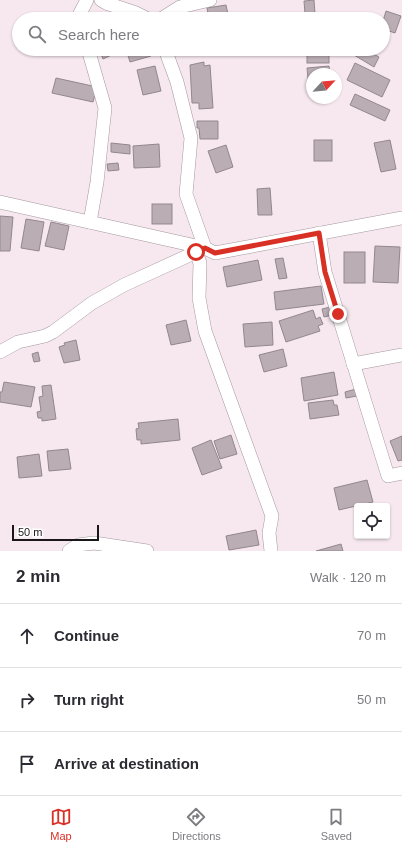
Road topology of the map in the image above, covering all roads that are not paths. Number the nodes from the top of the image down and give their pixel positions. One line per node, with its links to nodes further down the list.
1 (87, 0): 4 (street)
2 (102, 0): 5 (street)
3 (210, 0): 6 (street)
4 (81, 12)
5 (133, 12)
6 (172, 12)
7 (90, 56): 11 (street)
8 (168, 56): 13 (street)
9 (0, 202): 11 (street)
10 (402, 218): 12 (street)
11 (90, 222): 13 (street)
12 (319, 233): 13 (street); 16 (street)
13 (200, 250): 14 (street); 20 (street)
14 (0, 352)
15 (402, 356): 16 (street)
16 (353, 364): 17 (street)
17 (402, 473)
18 (69, 551): 19 (street)
19 (147, 551)
20 (271, 551)

